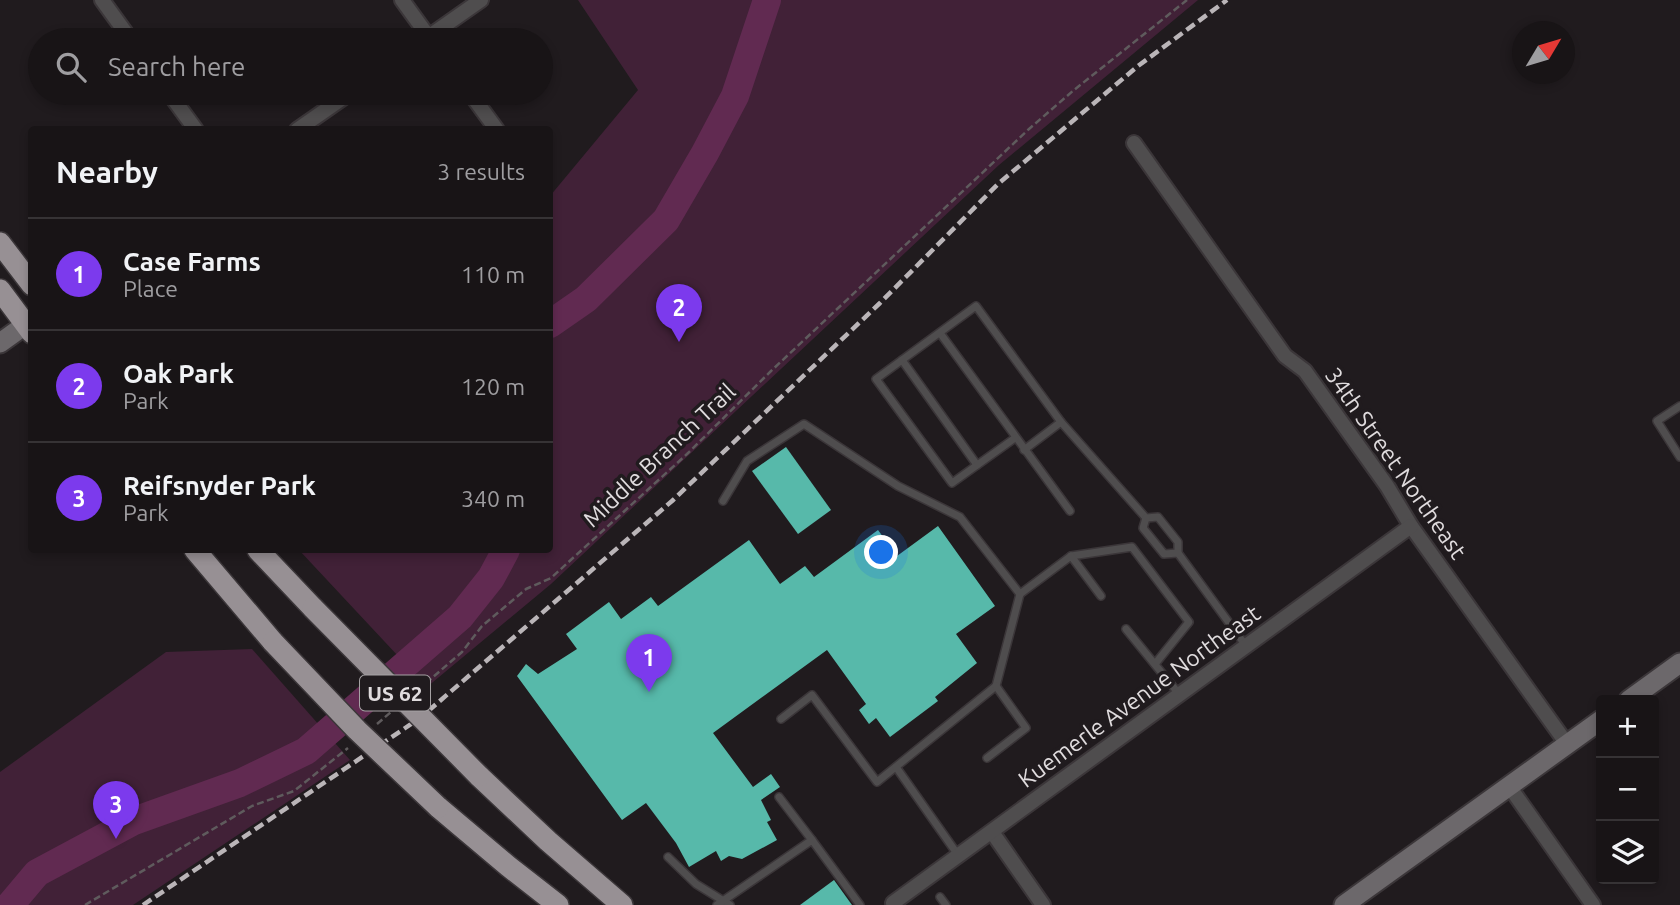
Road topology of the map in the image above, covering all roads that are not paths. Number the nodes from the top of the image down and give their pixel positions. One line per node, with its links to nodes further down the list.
1 (102, 0): 4 (street)
2 (402, 0): 5 (street)
3 (481, 0): 6 (street)
4 (122, 28)
5 (421, 28)
6 (443, 28)
7 (178, 105): 10 (street)
8 (333, 105): 11 (street)
9 (479, 105): 12 (street)
10 (193, 126)
11 (303, 126)
12 (494, 126)
13 (1134, 143): 31 (street, 34th Street Northeast)
14 (0, 243): 15 (highway)
15 (28, 278)
16 (0, 290): 17 (highway)
17 (28, 328)
18 (28, 329): 20 (street)
19 (940, 333): 21 (lane); 23 (lane); 24 (lane)
20 (0, 343)
21 (902, 360): 27 (lane); 27 (lane)
22 (1680, 406): 26 (lane)
23 (1061, 422): 25 (lane); 30 (lane)
24 (1015, 438): 25 (lane); 27 (lane)
25 (1024, 450): 29 (lane)
26 (1680, 457)
27 (977, 465)
28 (723, 501): 36 (lane)
29 (1070, 511)
30 (1146, 518): 34 (lane); 34 (lane)
31 (1410, 526): 39 (street, Kuemerle Avenue Northeast); 47 (street, 34th Street Northeast)
32 (198, 553): 59 (highway, US 62, bridge)
33 (261, 553): 60 (highway, US 62, bridge)
34 (1178, 553): 39 (lane)
35 (1070, 556): 36 (lane); 37 (lane); 40 (lane)
36 (1020, 594): 42 (lane)
37 (1101, 596)
38 (1126, 629): 40 (lane)
39 (1246, 646): 43 (street, Kuemerle Avenue Northeast)
40 (1155, 664): 43 (lane)
41 (1680, 664): 44 (street)
42 (996, 687): 48 (lane); 49 (lane)
43 (1180, 694): 52 (street, Kuemerle Avenue Northeast)
44 (1636, 695)
45 (781, 719): 49 (lane)
46 (1596, 724): 47 (street)
47 (1567, 744): 50 (street)
48 (987, 758)
49 (896, 767): 54 (lane)
50 (1509, 786): 65 (street); 66 (street)
51 (779, 797): 53 (lane)
52 (992, 832): 54 (street, Kuemerle Avenue Northeast); 64 (street)
53 (812, 840): 57 (lane); 62 (lane)
54 (958, 855): 58 (street, Kuemerle Avenue Northeast)
55 (668, 857): 57 (lane)
56 (940, 897): 63 (lane)
57 (728, 902): 61 (lane)
58 (891, 904)
59 (558, 905)
60 (622, 905)
61 (717, 905)
62 (860, 905)
63 (946, 905)
64 (1043, 905)
65 (1344, 905)
66 (1593, 905)

